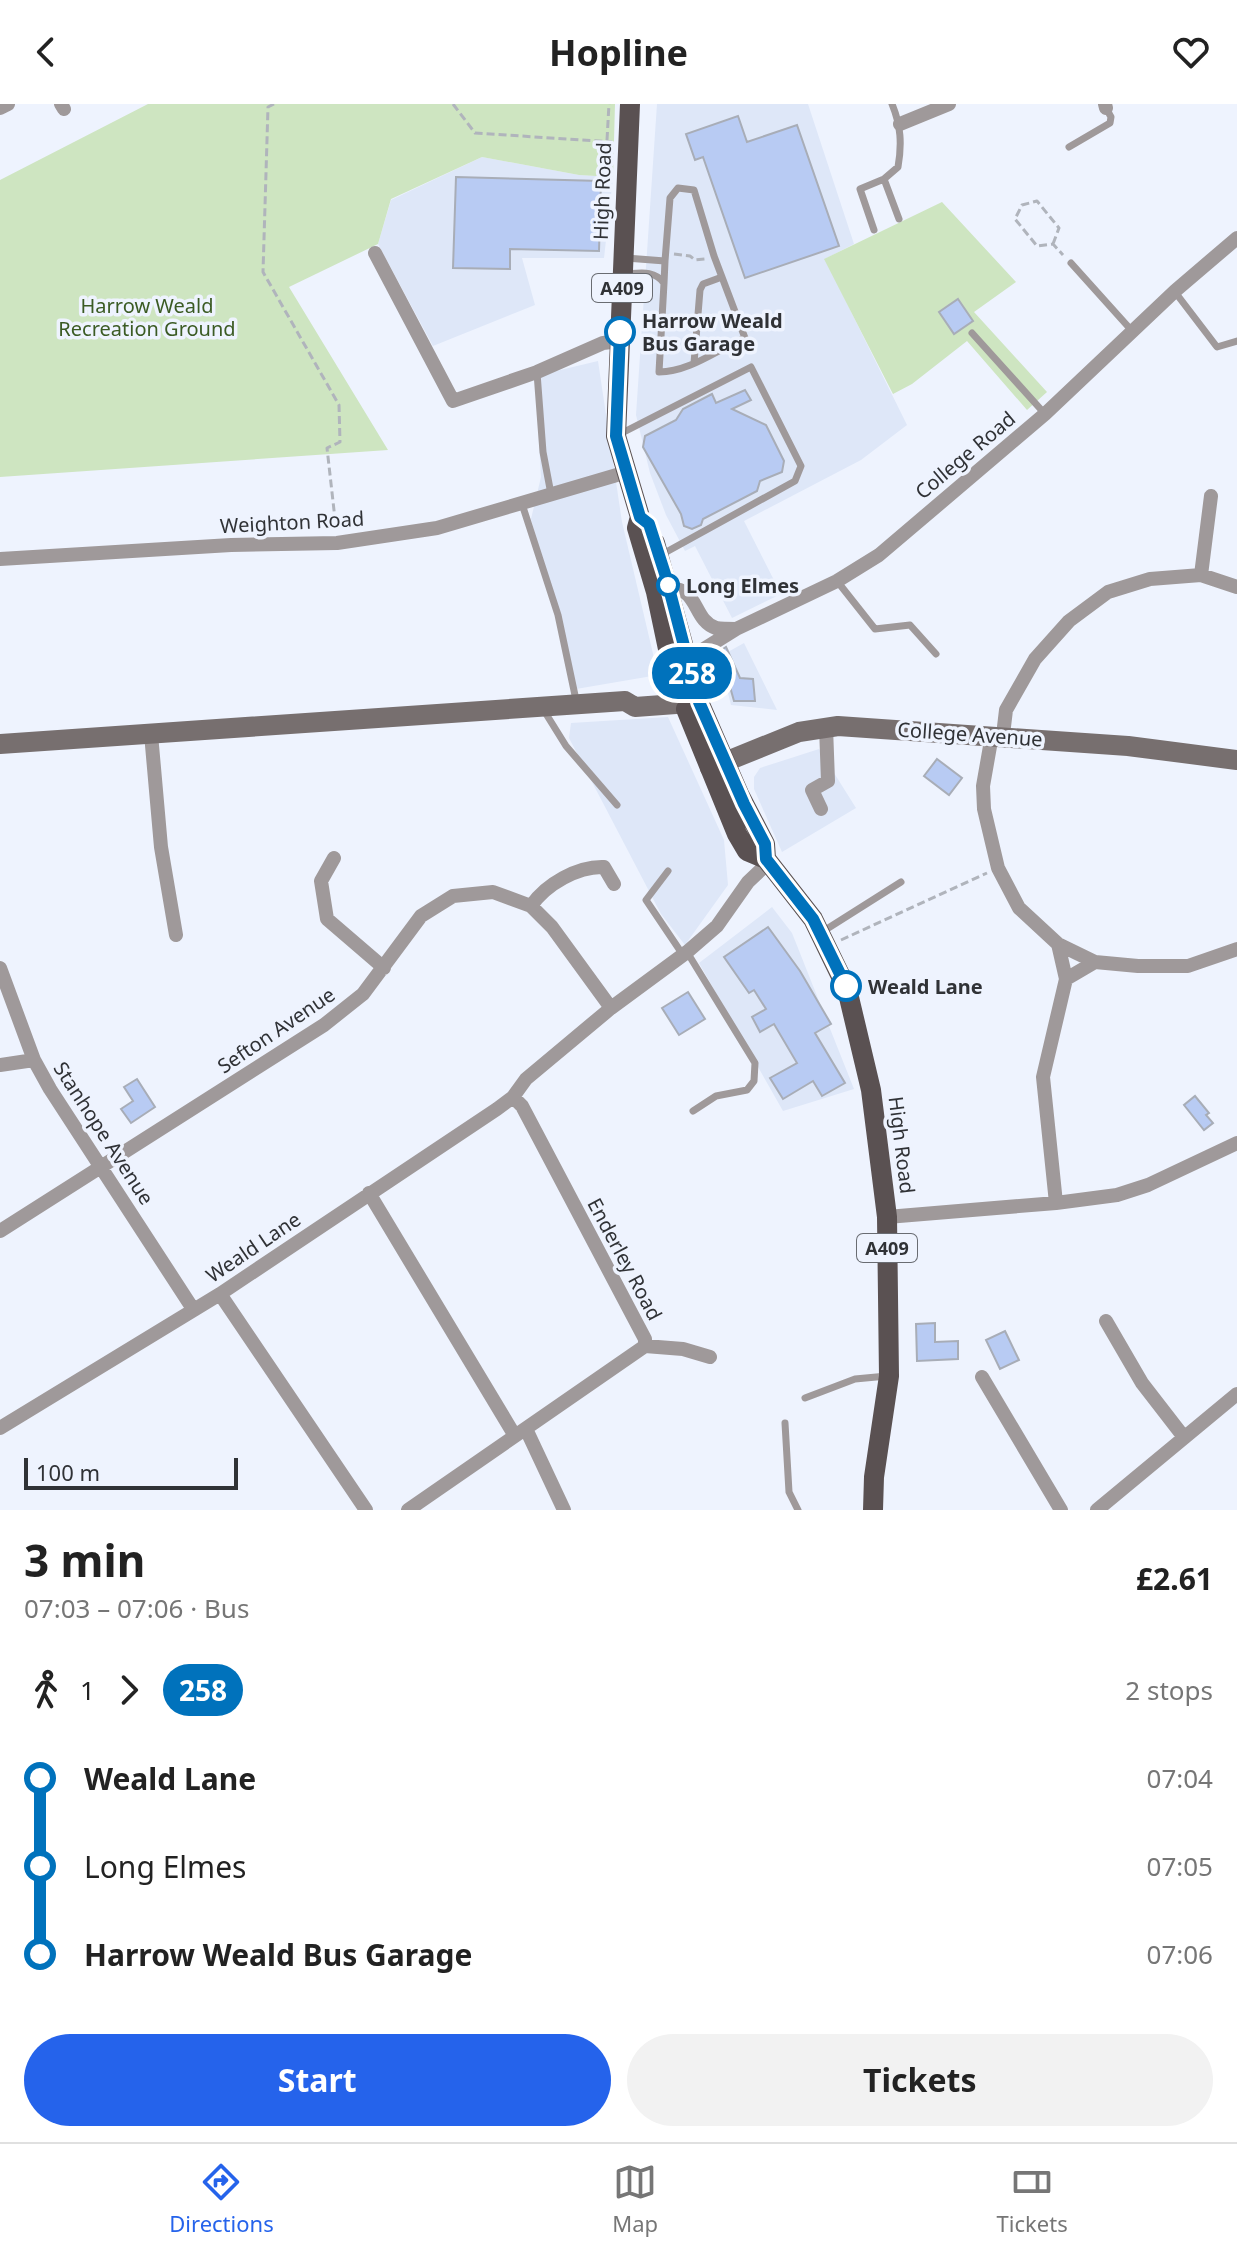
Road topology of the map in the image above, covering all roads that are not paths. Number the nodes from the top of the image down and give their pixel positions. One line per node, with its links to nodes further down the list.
1 (8, 104): 6 (street)
2 (630, 104): 16 (main road, High Road / A409)
3 (892, 104): 7 (lane)
4 (949, 104): 7 (street)
5 (1105, 106): 8 (lane)
6 (0, 108)
7 (900, 124): 9 (lane)
8 (1069, 147)
9 (884, 179): 10 (lane); 11 (lane)
10 (899, 219)
11 (874, 230)
12 (1237, 238): 19 (street, College Road)
13 (375, 253): 25 (street)
14 (665, 261): 16 (lane); 17 (lane); 18 (lane)
15 (1071, 263): 20 (lane)
16 (623, 266): 18 (lane); 22 (main road, High Road / A409)
17 (722, 277): 24 (lane); 24 (lane)
18 (664, 283): 24 (lane)
19 (1175, 291): 20 (street, College Road); 23 (lane)
20 (1133, 332): 26 (street, College Road)
21 (972, 333): 26 (lane)
22 (620, 341): 25 (street); 27 (main road, High Road / A409)
23 (1237, 341)
24 (694, 363)
25 (537, 372): 29 (lane)
26 (1045, 414): 36 (street, College Road)
27 (616, 436): 28 (main road, High Road / A409); 33 (lane)
28 (627, 472): 29 (street, Weighton Road); 32 (main road, High Road / A409)
29 (551, 494): 31 (street, Weighton Road)
30 (1211, 496): 35 (street)
31 (521, 502): 34 (street, Weighton Road); 43 (lane)
32 (640, 517): 33 (main road, High Road / A409); 38 (main road, High Road / A409)
33 (659, 556): 38 (main road, High Road / A409)
34 (0, 559)
35 (1201, 575): 37 (street); 47 (street)
36 (837, 581): 39 (street, College Road); 40 (lane)
37 (1237, 587)
38 (662, 590): 39 (street); 41 (main road, High Road / A409); 42 (main road, High Road / A409)
39 (736, 629): 41 (street, College Road)
40 (936, 654)
41 (688, 659): 42 (main road, High Road / A409)
42 (684, 696): 43 (street); 50 (main road, High Road / A409)
43 (576, 705): 44 (street)
44 (542, 707): 46 (street); 51 (lane)
45 (826, 727): 47 (street, College Avenue); 50 (street, College Avenue); 52 (street)
46 (151, 734): 48 (street); 59 (street)
47 (997, 735): 49 (street, College Avenue); 61 (street)
48 (0, 744)
49 (1237, 760)
50 (718, 765): 54 (main road, High Road / A409)
51 (617, 805)
52 (821, 809)
53 (334, 858): 66 (street)
54 (767, 861): 60 (main road, High Road / A409); 63 (street, Weald Lane)
55 (668, 871): 63 (lane)
56 (901, 882): 60 (lane)
57 (614, 884): 58 (street)
58 (531, 906): 66 (street, Sefton Avenue); 68 (street, Sefton Avenue)
59 (176, 935)
60 (824, 940): 77 (main road, High Road / A409)
61 (1058, 944): 64 (street); 67 (street)
62 (1237, 949): 64 (street)
63 (685, 954): 68 (street, Weald Lane); 72 (lane)
64 (1095, 962): 67 (street)
65 (0, 968): 69 (street, Stanhope Avenue)
66 (384, 968): 74 (street, Sefton Avenue)
67 (1066, 979): 76 (street)
68 (611, 1008): 71 (street, Weald Lane)
69 (34, 1060): 70 (street); 74 (street, Stanhope Avenue)
70 (0, 1065)
71 (513, 1097): 75 (street, Weald Lane); 82 (street, Enderley Road)
72 (693, 1111)
73 (1237, 1143): 76 (street)
74 (101, 1166): 78 (street, Sefton Avenue); 80 (street, Stanhope Avenue)
75 (369, 1193): 79 (street, Weald Lane); 90 (street)
76 (1056, 1203): 77 (street)
77 (887, 1217): 84 (main road, High Road / A409)
78 (0, 1231)
79 (220, 1294): 80 (street, Weald Lane); 92 (street)
80 (193, 1309): 89 (street, Weald Lane)
81 (1115, 1327): 91 (street)
82 (645, 1346): 83 (street); 90 (street, Enderley Road)
83 (710, 1357)
84 (889, 1376): 87 (lane); 96 (main road, High Road / A409)
85 (982, 1377): 97 (street)
86 (1237, 1394): 91 (street)
87 (805, 1398)
88 (785, 1423): 95 (lane)
89 (0, 1428)
90 (520, 1433): 93 (street, Enderley Road); 94 (street)
91 (1183, 1436): 98 (street)
92 (366, 1510)
93 (408, 1510)
94 (564, 1510)
95 (798, 1510)
96 (873, 1510)
97 (1061, 1510)
98 (1097, 1510)

